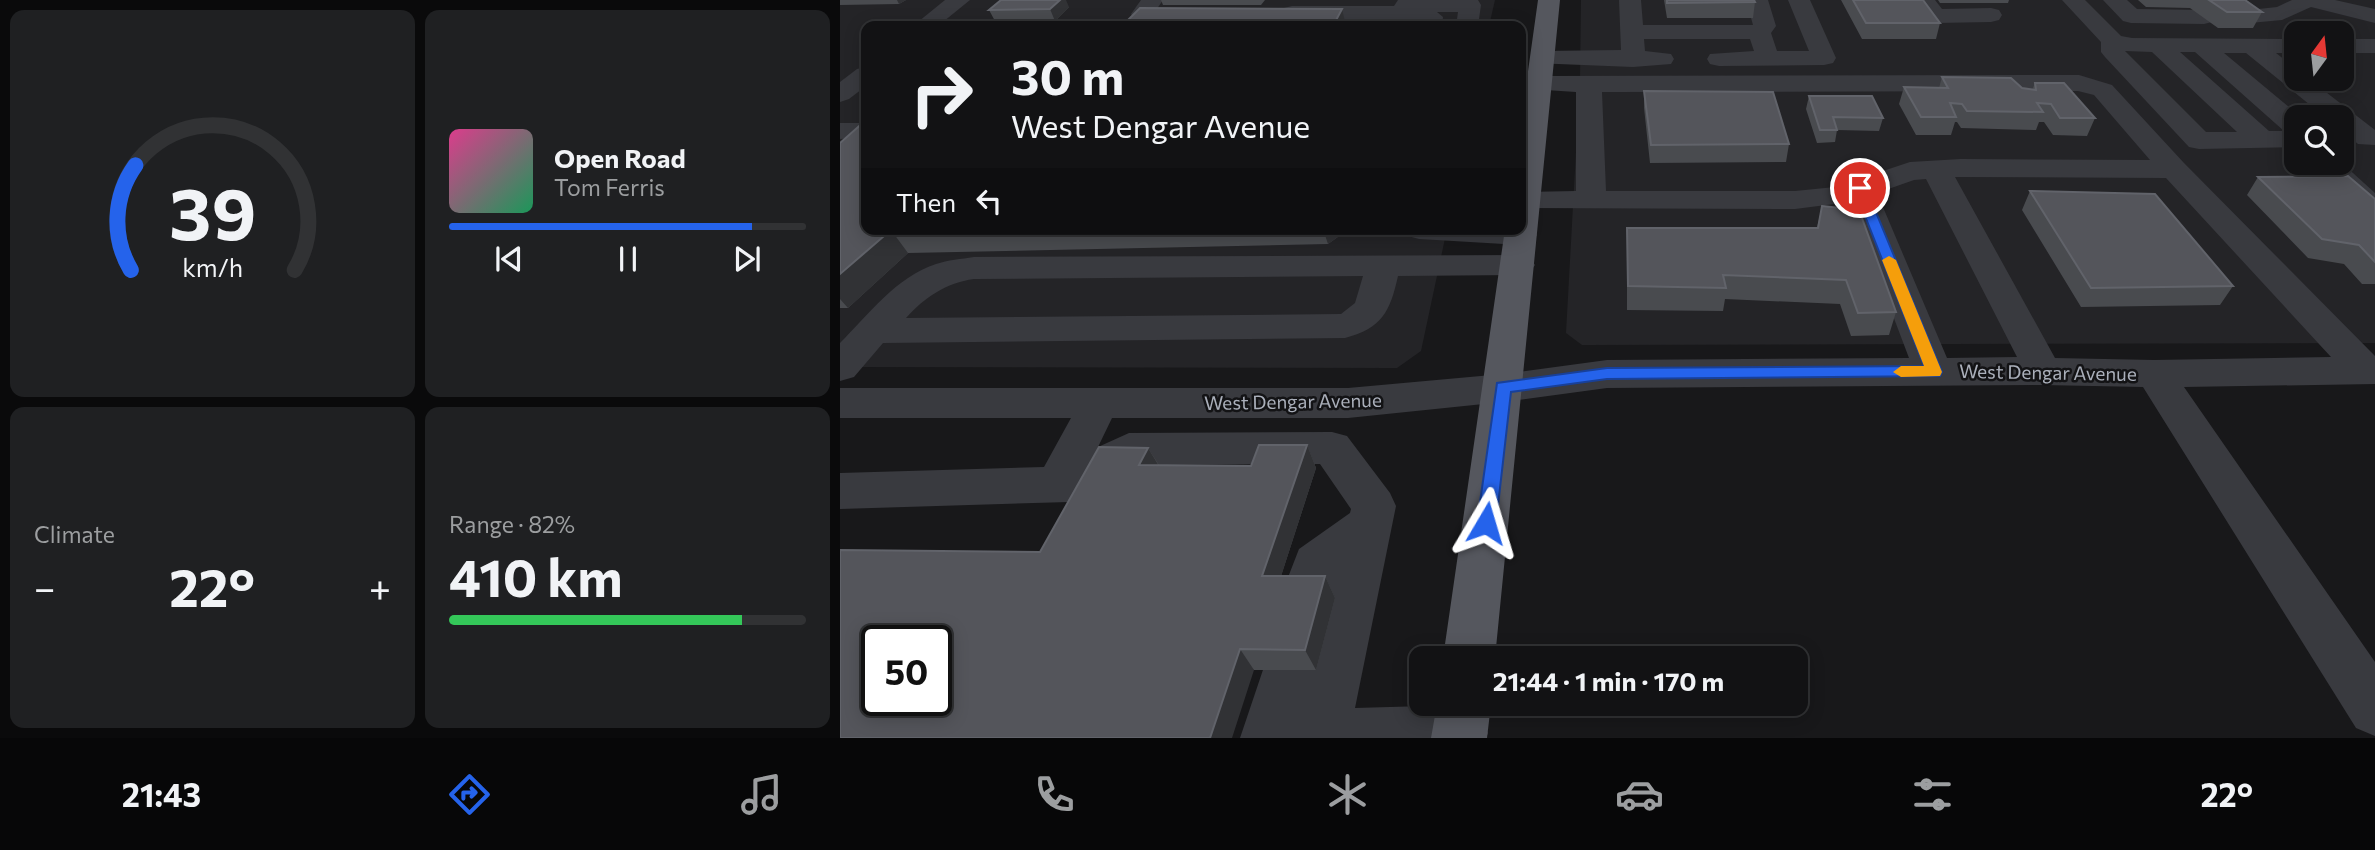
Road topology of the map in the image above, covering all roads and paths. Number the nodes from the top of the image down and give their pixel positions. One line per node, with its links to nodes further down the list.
1 (959, 0): 20 (street)
2 (1290, 0): 14 (street)
3 (1549, 0): 32 (main road)
4 (1630, 0): 23 (street)
5 (1757, 0): 24 (street)
6 (1798, 0): 33 (street)
7 (1923, 0): 13 (street)
8 (2073, 0): 25 (street)
9 (2114, 0): 18 (street)
10 (2263, 0): 16 (street)
11 (2308, 0): 16 (street); 17 (street)
12 (1155, 9): 21 (street)
13 (1986, 9)
14 (1469, 10)
15 (1266, 13): 22 (street)
16 (2282, 13): 19 (street)
17 (2375, 16)
18 (2204, 17)
19 (2239, 17)
20 (931, 21)
21 (1132, 21)
22 (1432, 21)
23 (1632, 32): 24 (street); 34 (street)
24 (1759, 32): 33 (street)
25 (2113, 41): 26 (street); 44 (street)
26 (2158, 45): 27 (street); 44 (street)
27 (2200, 46): 28 (street); 39 (street)
28 (2252, 46): 29 (street); 42 (street)
29 (2284, 46)
30 (2354, 46): 31 (street)
31 (2375, 46)
32 (1536, 58): 34 (street); 36 (street); 40 (main road)
33 (1768, 58): 34 (street)
34 (1633, 60)
35 (861, 78): 37 (street)
36 (1589, 84): 47 (street); 51 (street)
37 (840, 96): 38 (street)
38 (861, 100)
39 (2284, 117)
40 (1527, 127): 45 (main road)
41 (857, 130): 46 (street)
42 (2361, 138)
43 (2284, 139): 44 (street)
44 (2262, 140)
45 (1526, 145)
46 (840, 149)
47 (2174, 169): 48 (street); 59 (street)
48 (1936, 170): 50 (street); 60 (street)
49 (2338, 175): 52 (street)
50 (1860, 188): 51 (street); 61 (street)
51 (1591, 200): 53 (street)
52 (2375, 209)
53 (1526, 231)
54 (1513, 235): 56 (street)
55 (1521, 235): 63 (main road)
56 (1382, 267): 57 (street); 57 (street)
57 (872, 331): 58 (street)
58 (840, 367)
59 (2370, 370): 62 (street, West Dengar Avenue)
60 (2043, 371): 61 (street, West Dengar Avenue); 62 (street, West Dengar Avenue)
61 (1934, 372): 63 (street, West Dengar Avenue)
62 (2154, 374): 72 (street)
63 (1503, 387): 65 (street, West Dengar Avenue); 70 (main road)
64 (840, 403): 65 (street, West Dengar Avenue)
65 (1099, 403): 66 (street)
66 (1058, 485): 67 (street); 68 (street)
67 (840, 491)
68 (1369, 524): 69 (street); 74 (street)
69 (1305, 598)
70 (1471, 646)
71 (1287, 670): 75 (street)
72 (2375, 709)
73 (1461, 725): 74 (street)
74 (1321, 735): 75 (street)
75 (1268, 737)

